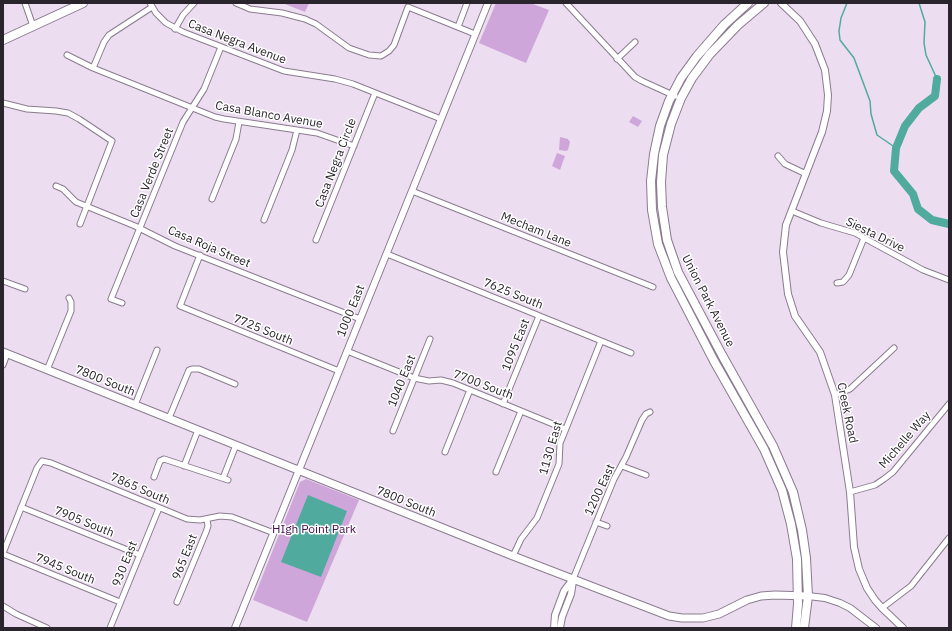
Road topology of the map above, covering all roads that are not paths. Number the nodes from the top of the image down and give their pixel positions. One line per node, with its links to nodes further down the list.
1 (25, 3): 12 (street)
2 (83, 3): 12 (main road)
3 (194, 3): 14 (street)
4 (467, 3): 13 (street)
5 (488, 3): 15 (street, 1000 East)
6 (566, 3): 20 (street)
7 (748, 3): 23 (main road, Union Park Avenue)
8 (764, 3): 24 (main road, Union Park Avenue)
9 (781, 3): 32 (street, Creek Road)
10 (240, 4): 13 (street)
11 (151, 5): 14 (street, Casa Negra Avenue); 21 (street)
12 (32, 26): 16 (main road)
13 (458, 27): 15 (street)
14 (175, 29): 18 (street, Casa Negra Avenue)
15 (475, 34): 27 (street, 1000 East)
16 (3, 40)
17 (635, 42): 20 (street)
18 (221, 47): 22 (street, Casa Negra Avenue); 26 (street, Casa Verde Street)
19 (67, 55): 21 (street, Casa Blanco Avenue)
20 (617, 59): 23 (street)
21 (93, 68): 26 (street, Casa Blanco Avenue)
22 (375, 93): 27 (street, Casa Negra Avenue); 30 (street, Casa Negra Circle)
23 (672, 95): 24 (street); 97 (main road, Union Park Avenue)
24 (681, 98): 98 (main road, Union Park Avenue)
25 (3, 102): 36 (street)
26 (192, 108): 28 (street, Casa Blanco Avenue); 40 (street, Casa Verde Street)
27 (441, 120): 34 (street, 1000 East)
28 (239, 122): 29 (street, Casa Blanco Avenue); 35 (street)
29 (297, 130): 30 (street, Casa Blanco Avenue); 38 (street)
30 (354, 146): 42 (street, Casa Negra Circle)
31 (778, 156): 32 (street)
32 (806, 174): 37 (street, Creek Road)
33 (56, 186): 36 (street, Casa Roja Street)
34 (412, 191): 43 (street, 1000 East); 48 (street, Mecham Lane)
35 (212, 199)
36 (86, 206): 39 (street); 40 (street, Casa Roja Street)
37 (792, 211): 41 (street, Siesta Drive); 67 (street, Creek Road)
38 (264, 220)
39 (80, 224)
40 (140, 228): 44 (street, Casa Roja Street); 51 (street, Casa Verde Street)
41 (864, 238): 45 (street, Siesta Drive); 47 (street)
42 (316, 240)
43 (386, 254): 52 (street, 7625 South); 53 (street, 1000 East)
44 (200, 255): 53 (street, Casa Roja Street); 63 (street, 7725 South)
45 (949, 280)
46 (3, 281): 49 (street)
47 (837, 283)
48 (653, 287)
49 (25, 289)
50 (69, 298): 62 (street)
51 (122, 303)
52 (539, 316): 55 (street, 7625 South); 68 (street, 1095 East)
53 (360, 319): 58 (street, 1000 East)
54 (430, 339): 64 (street, 1040 East)
55 (601, 341): 60 (street, 7625 South); 74 (street, 1130 East)
56 (894, 348): 67 (street)
57 (157, 350): 70 (street)
58 (347, 351): 63 (street, 1000 East); 64 (street, 7700 South)
59 (5, 353): 61 (street); 62 (main road, 7800 South)
60 (631, 353)
61 (3, 365)
62 (47, 370): 70 (main road, 7800 South)
63 (339, 371): 81 (street, 1000 East)
64 (414, 378): 66 (street, 7700 South); 76 (street, 1040 East)
65 (235, 384): 73 (street)
66 (470, 390): 68 (street, 7700 South); 78 (street)
67 (834, 396): 85 (street, Creek Road)
68 (503, 404): 71 (street, 7700 South)
69 (949, 404): 85 (street, Michelle Way)
70 (136, 405): 73 (main road, 7800 South)
71 (521, 411): 74 (street, 7700 South); 82 (street)
72 (650, 412): 80 (street, 1200 East)
73 (169, 418): 75 (main road, 7800 South)
74 (565, 429): 95 (street, 1130 East)
75 (198, 430): 77 (main road, 7800 South); 79 (street)
76 (393, 431)
77 (236, 445): 79 (street); 81 (main road, 7800 South)
78 (445, 452)
79 (184, 466): 83 (street)
80 (622, 466): 84 (street); 89 (street, 1200 East)
81 (299, 470): 91 (street, 1000 East); 95 (main road, 7800 South)
82 (496, 472)
83 (154, 476)
84 (646, 476)
85 (850, 492): 102 (street, Creek Road)
86 (22, 507): 87 (street, 7865 South); 93 (street); 94 (street, 7905 South)
87 (159, 508): 88 (street, 7865 South); 94 (street, 930 East)
88 (207, 520): 91 (street, 7865 South); 100 (street, 965 East)
89 (596, 522): 90 (street); 96 (street, 1200 East)
90 (607, 526)
91 (274, 533): 105 (street, 1000 East)
92 (949, 538): 102 (street)
93 (3, 554): 99 (street, 7945 South)
94 (140, 555): 99 (street, 930 East)
95 (513, 556): 96 (main road, 7800 South)
96 (573, 579): 97 (main road, 7800 South); 106 (street); 107 (street)
97 (798, 595): 98 (main road, 7800 South); 108 (main road, Union Park Avenue)
98 (808, 596): 109 (main road, Union Park Avenue); 110 (street)
99 (120, 602): 104 (street, 930 East)
100 (177, 602)
101 (4, 608): 103 (street)
102 (882, 608): 111 (street, Creek Road)
103 (47, 628)
104 (110, 628)
105 (235, 628)
106 (554, 628)
107 (560, 628)
108 (796, 628)
109 (804, 628)
110 (876, 628)
111 (903, 628)

